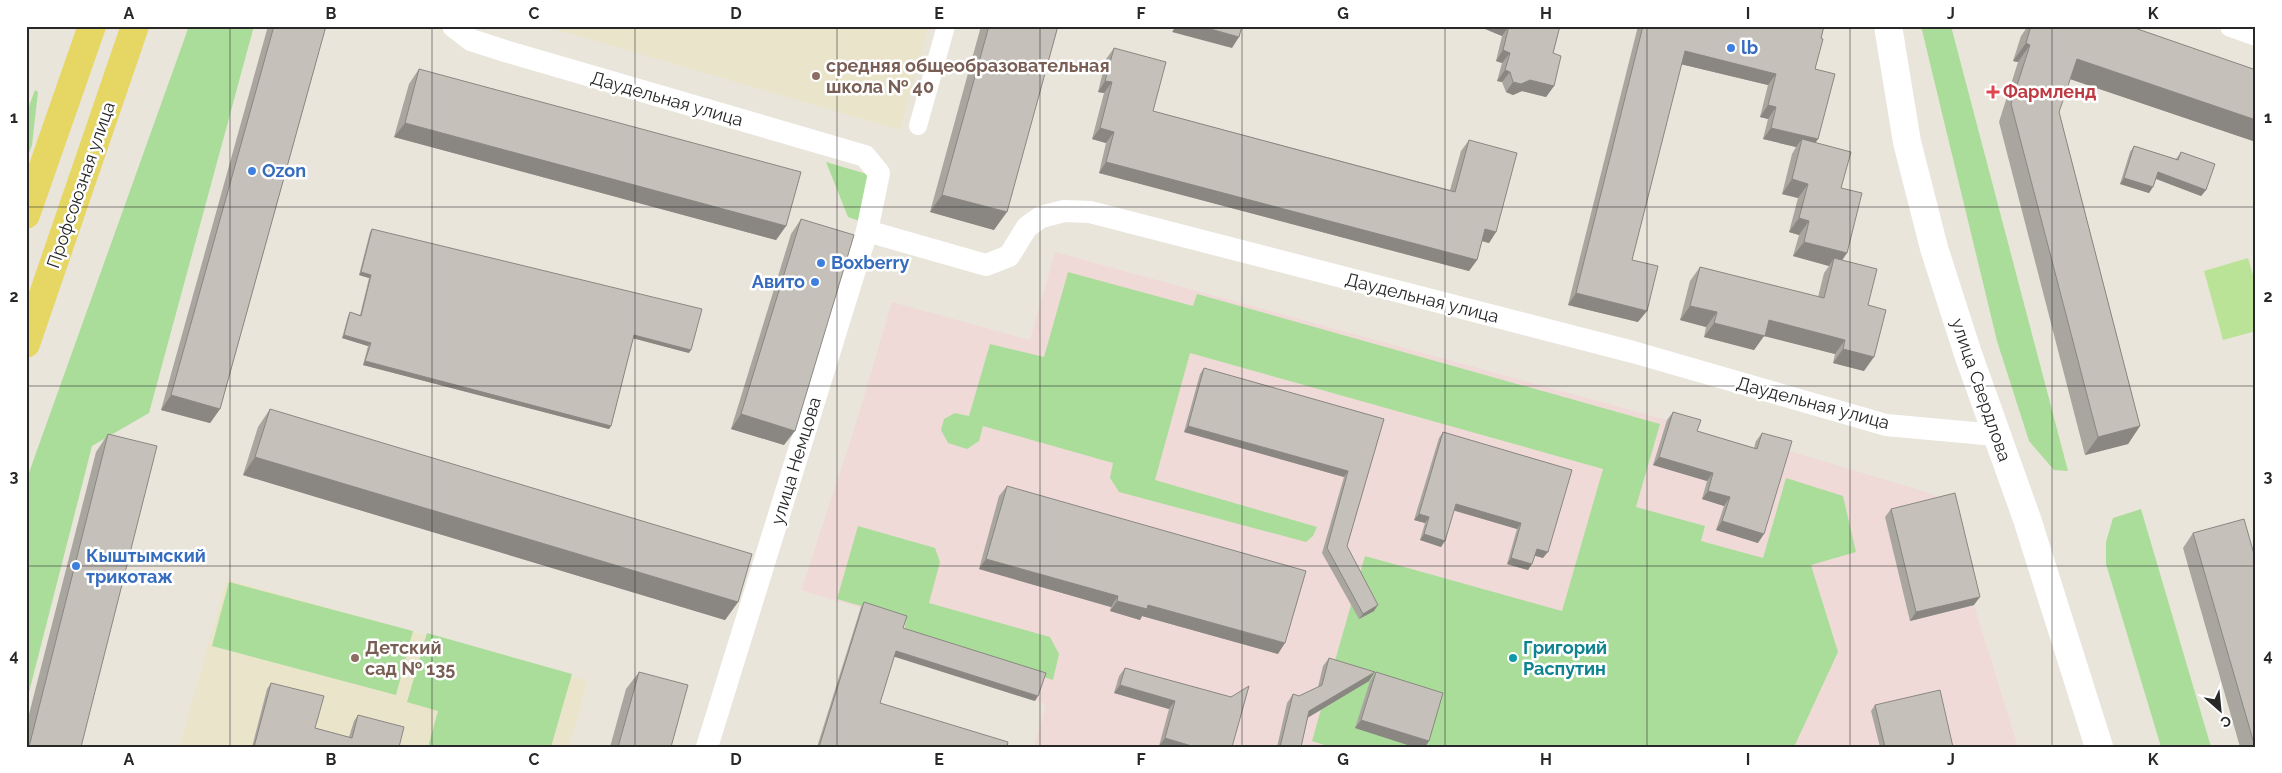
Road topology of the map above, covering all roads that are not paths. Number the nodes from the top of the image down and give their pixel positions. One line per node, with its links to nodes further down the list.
1 (92, 26): 10 (main road)
2 (136, 26): 12 (main road, Профсоюзная улица)
3 (452, 26): 9 (street, Даудельная улица)
4 (946, 26): 8 (street)
5 (1888, 26): 13 (street, улица Свердлова)
6 (2232, 26): 7 (street)
7 (2256, 34)
8 (918, 126)
9 (879, 173): 11 (street, улица Немцова)
10 (26, 215)
11 (867, 230): 13 (street, Даудельная улица); 14 (street, улица Немцова)
12 (26, 344)
13 (1996, 435): 15 (street, улица Свердлова)
14 (707, 747)
15 (2099, 747)

